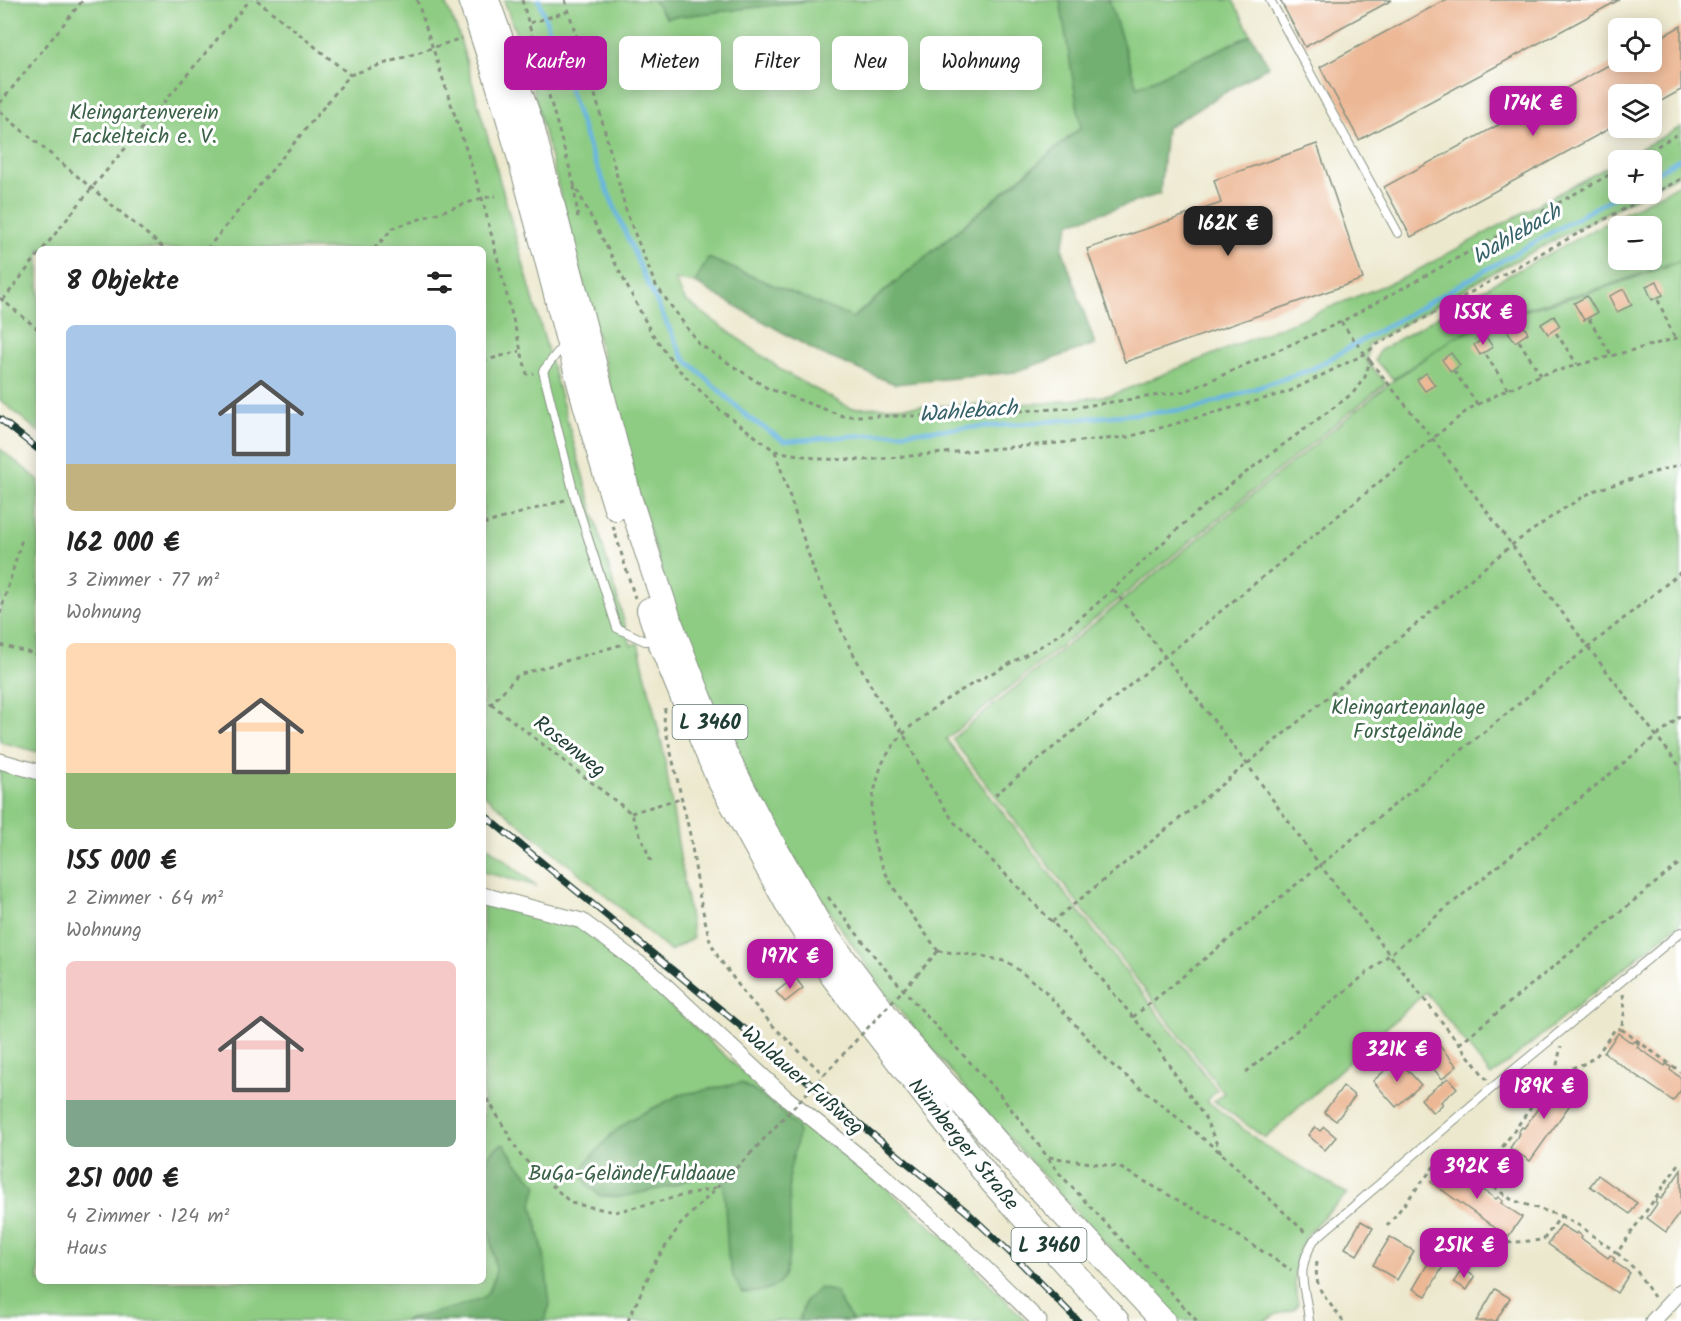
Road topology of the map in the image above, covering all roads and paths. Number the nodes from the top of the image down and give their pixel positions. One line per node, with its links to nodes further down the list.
1 (83, 0): 15 (path)
2 (250, 0): 22 (path)
3 (257, 0): 14 (path)
4 (417, 0): 13 (path)
5 (470, 0): 40 (main road, L 3460)
6 (487, 0): 119 (main road, L 3460)
7 (522, 0): 11 (path)
8 (565, 0): 10 (path)
9 (1270, 0): 26 (lane)
10 (569, 11): 11 (path); 35 (path)
11 (530, 23): 21 (path)
12 (464, 37): 13 (path)
13 (432, 48): 14 (path); 24 (path)
14 (350, 75): 29 (path)
15 (0, 103)
16 (0, 112): 22 (path)
17 (1681, 132): 18 (path)
18 (1651, 150)
19 (1608, 175): 35 (path)
20 (1681, 179): 43 (path)
21 (574, 184): 25 (path); 55 (path)
22 (91, 189): 27 (path); 28 (path)
23 (496, 196): 24 (path)
24 (482, 198): 30 (path); 42 (path)
25 (579, 228)
26 (1398, 233)
27 (45, 246)
28 (161, 246)
29 (209, 246)
30 (377, 246)
31 (36, 258): 32 (path)
32 (1, 299): 36 (path)
33 (1658, 300): 39 (path)
34 (1589, 319): 45 (path)
35 (1341, 322): 43 (path)
36 (36, 328)
37 (1556, 333): 48 (path)
38 (1681, 337): 39 (path)
39 (1675, 339): 45 (path)
40 (568, 340): 49 (lane); 65 (main road, L 3460)
41 (1519, 341): 51 (path)
42 (520, 351): 46 (path); 49 (path)
43 (1365, 354): 47 (path); 55 (path)
44 (1486, 355): 52 (path)
45 (1613, 356): 48 (path)
46 (486, 360)
47 (1370, 361): 54 (path); 62 (path)
48 (1577, 365): 51 (path)
49 (543, 371): 57 (lane)
50 (1454, 371): 53 (path)
51 (1541, 375): 52 (path)
52 (1508, 388): 53 (path)
53 (1478, 405): 54 (path)
54 (1432, 438): 60 (path); 69 (path)
55 (775, 451): 73 (path)
56 (1681, 464): 60 (path)
57 (575, 498): 58 (path); 64 (lane)
58 (486, 523)
59 (22, 539): 63 (path)
60 (1513, 544): 67 (path); 76 (path)
61 (1681, 572): 67 (path)
62 (1114, 590): 69 (path); 73 (path)
63 (0, 614)
64 (625, 632): 65 (lane); 71 (path)
65 (659, 640): 118 (main road, Nürnberger Straße / L 3460)
66 (0, 645): 68 (path)
67 (1588, 647): 74 (path); 84 (path)
68 (36, 654)
69 (1165, 656): 76 (path); 79 (path)
70 (486, 700): 71 (path, Rosenweg)
71 (491, 704): 81 (path, Rosenweg)
72 (1681, 716): 74 (path)
73 (903, 733): 87 (path); 89 (path)
74 (1657, 736): 77 (path); 90 (path)
75 (0, 761): 78 (street)
76 (1247, 764): 84 (path); 87 (path)
77 (1681, 768)
78 (36, 771)
79 (995, 795)
80 (681, 798): 81 (path)
81 (631, 813): 82 (path, Rosenweg)
82 (651, 861)
83 (1681, 862): 96 (path)
84 (1320, 865): 90 (path); 93 (path)
85 (825, 893): 104 (path)
86 (486, 897): 117 (street, Waldauer Fußweg)
87 (1052, 922): 93 (path)
88 (1681, 933): 92 (lane)
89 (938, 951): 100 (path, bridge); 103 (path)
90 (1389, 953): 96 (path); 97 (path)
91 (718, 957): 100 (path)
92 (1621, 981): 94 (lane); 95 (path)
93 (1133, 1017): 103 (path)
94 (1565, 1027): 99 (path); 101 (lane)
95 (1621, 1029): 98 (path); 99 (path)
96 (1459, 1044): 101 (path)
97 (1246, 1072)
98 (1681, 1072)
99 (1555, 1074): 106 (path)
100 (824, 1075): 107 (path, bridge)
101 (1493, 1087): 110 (lane)
102 (486, 1095): 107 (path)
103 (1221, 1153): 110 (path)
104 (1048, 1157): 113 (path); 120 (path)
105 (1681, 1161): 112 (path)
106 (1480, 1178): 108 (path); 109 (path)
107 (718, 1187): 116 (path)
108 (1561, 1216): 111 (path); 112 (path)
109 (1387, 1226)
110 (1314, 1240): 113 (lane); 122 (path)
111 (1427, 1249)
112 (1617, 1253): 115 (path)
113 (1301, 1275): 121 (lane)
114 (1681, 1291): 115 (street)
115 (1658, 1316)
116 (628, 1321)
117 (1039, 1321)
118 (1118, 1321)
119 (1163, 1321)
120 (1197, 1321)
121 (1309, 1321)
122 (1342, 1321)

